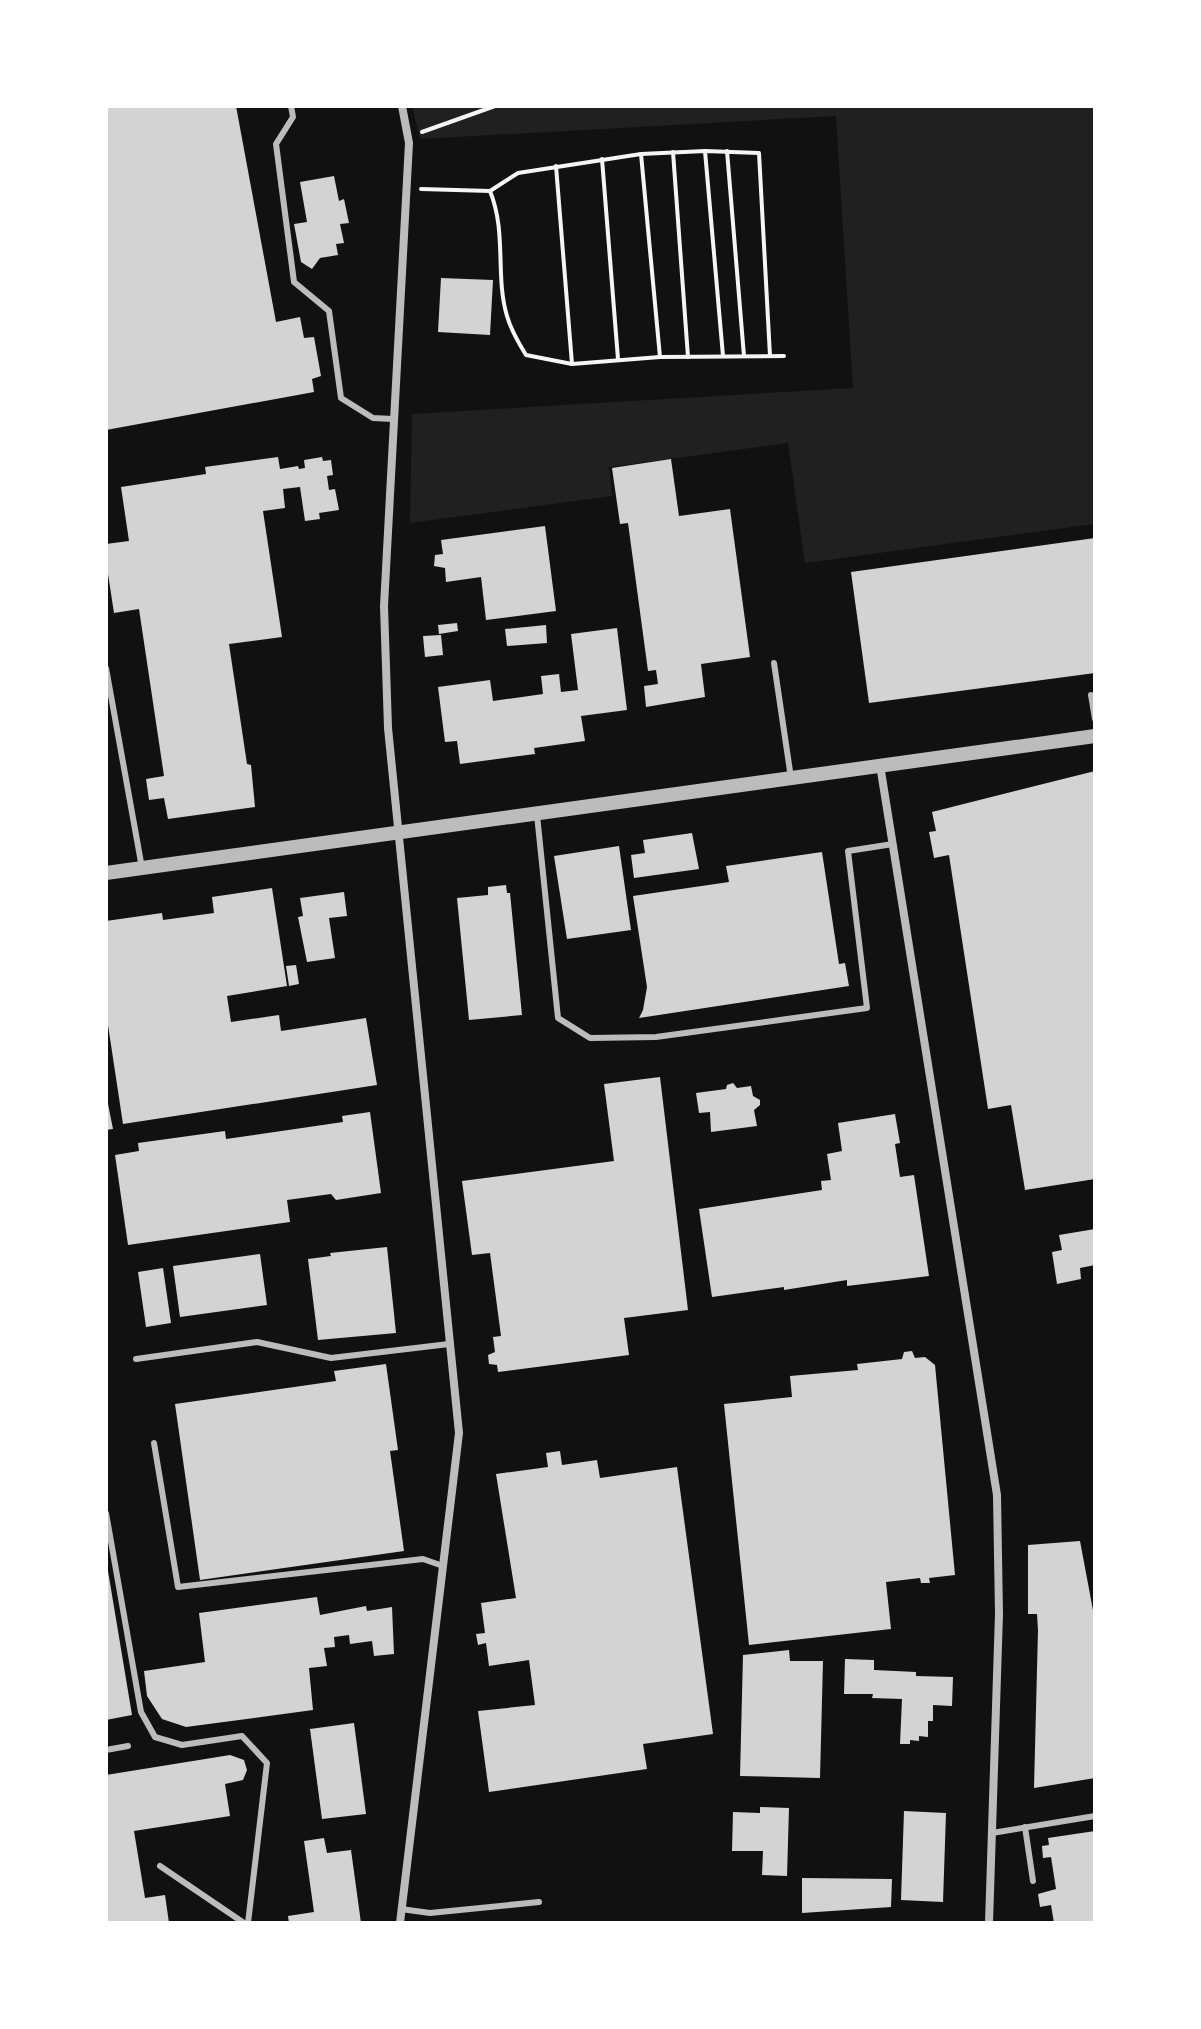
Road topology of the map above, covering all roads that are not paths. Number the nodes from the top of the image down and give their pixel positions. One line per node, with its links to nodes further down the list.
1 (291, 106): 3 (lane)
2 (402, 106): 3 (street)
3 (393, 418): 12 (street)
4 (774, 663): 10 (lane)
5 (106, 668): 14 (lane)
6 (1091, 695): 7 (lane)
7 (1095, 719)
8 (1095, 736): 9 (street)
9 (880, 765): 10 (street); 13 (street)
10 (791, 778): 11 (street)
11 (537, 814): 12 (street); 13 (lane)
12 (399, 833): 14 (street); 16 (street)
13 (893, 844): 25 (street)
14 (142, 868): 15 (street)
15 (106, 873)
16 (449, 1344): 17 (lane); 20 (street)
17 (136, 1359)
18 (154, 1443): 20 (lane)
19 (106, 1513): 30 (lane)
20 (443, 1566): 29 (street)
21 (128, 1746): 22 (lane)
22 (106, 1750)
23 (1095, 1816): 24 (lane)
24 (1025, 1827): 25 (lane); 27 (lane)
25 (992, 1833): 32 (street)
26 (160, 1866): 30 (lane)
27 (1033, 1881)
28 (539, 1902): 29 (lane)
29 (401, 1909): 31 (street)
30 (246, 1923)
31 (400, 1923)
32 (989, 1923)

